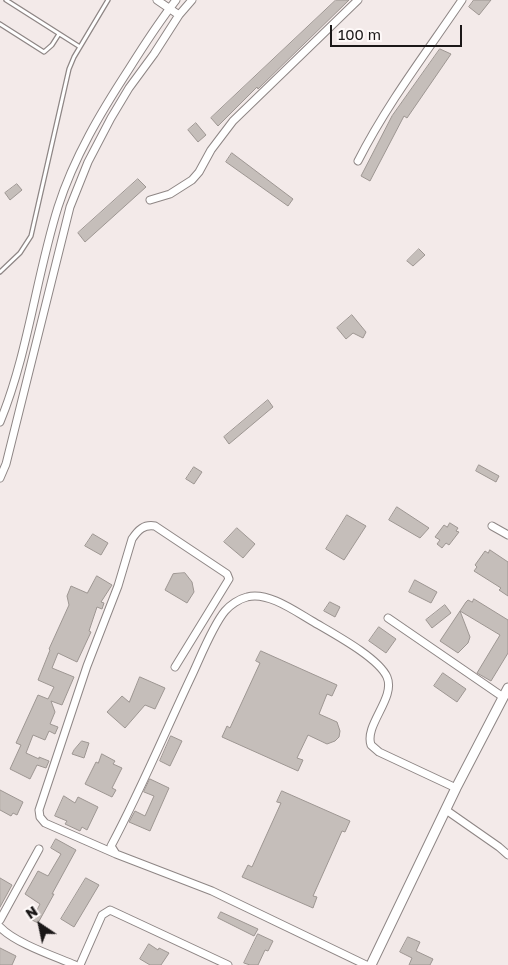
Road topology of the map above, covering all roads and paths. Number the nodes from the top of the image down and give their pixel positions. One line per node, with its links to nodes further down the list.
1 (6, 0): 11 (lane)
2 (108, 0): 12 (lane)
3 (157, 0): 8 (street)
4 (176, 0): 8 (street)
5 (192, 0): 9 (street)
6 (358, 0): 14 (street)
7 (462, 0): 13 (street)
8 (170, 8): 9 (street); 16 (street)
9 (179, 15): 17 (street)
10 (0, 24): 11 (lane)
11 (59, 34): 12 (lane)
12 (80, 47): 15 (lane)
13 (358, 161)
14 (150, 200)
15 (0, 272)
16 (0, 422)
17 (0, 478)
18 (492, 526): 19 (street)
19 (508, 535)
20 (388, 618): 23 (street)
21 (175, 667): 27 (street)
22 (508, 688): 23 (street)
23 (503, 697): 24 (street)
24 (456, 788): 25 (street); 27 (street)
25 (446, 810): 28 (street); 35 (street)
26 (39, 849): 29 (street)
27 (116, 854): 34 (street)
28 (508, 855)
29 (0, 920)
30 (0, 927): 31 (street)
31 (74, 965)
32 (80, 965): 33 (street)
33 (228, 965)
34 (366, 965)
35 (371, 965)

